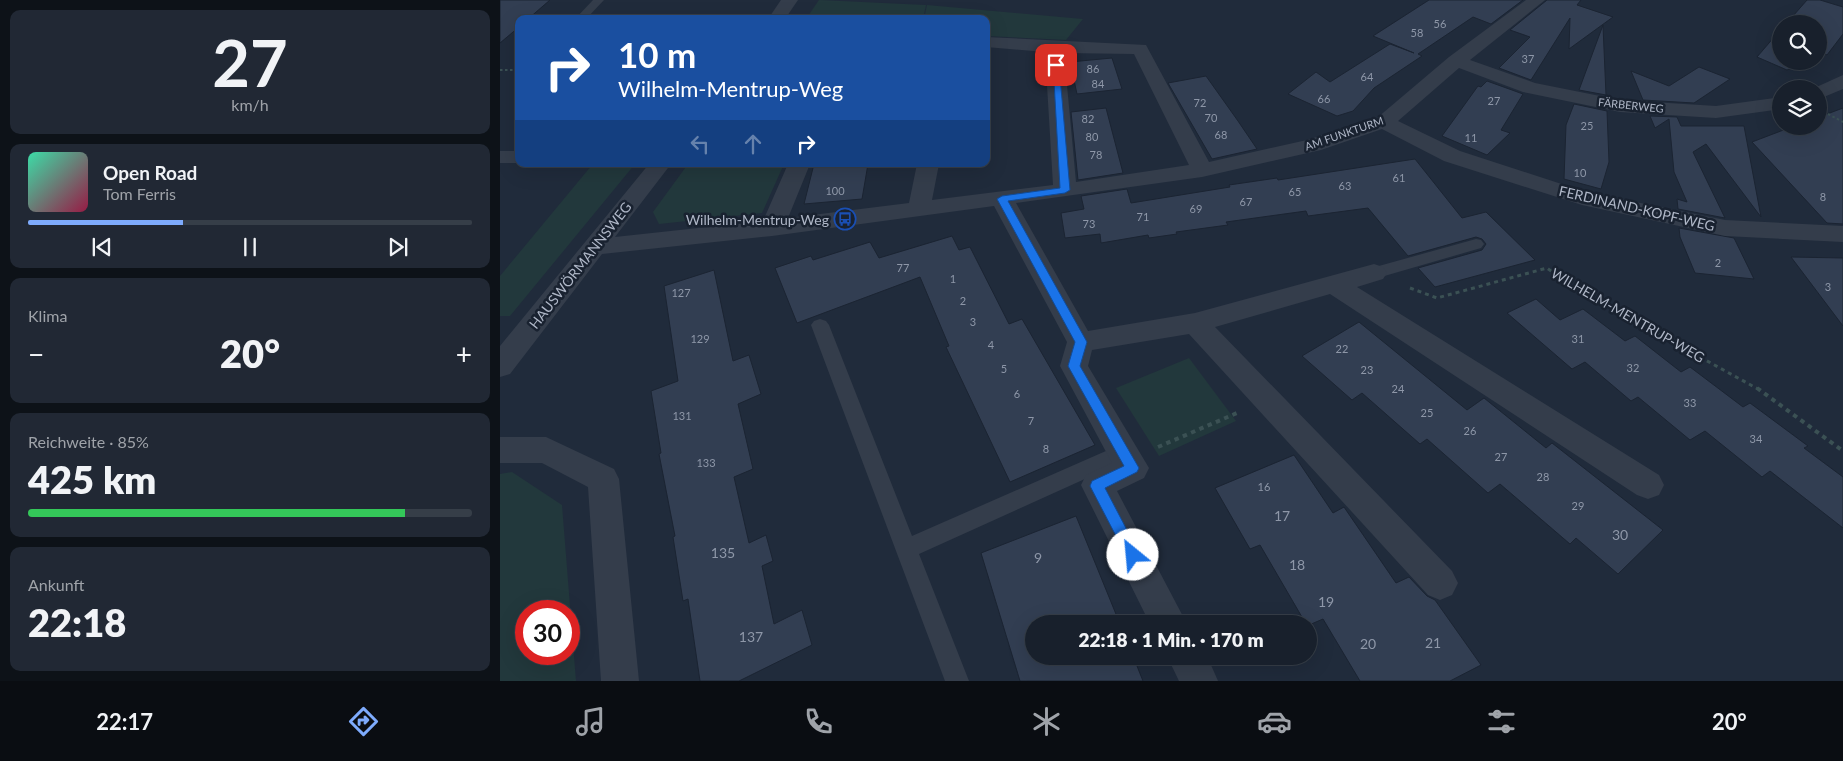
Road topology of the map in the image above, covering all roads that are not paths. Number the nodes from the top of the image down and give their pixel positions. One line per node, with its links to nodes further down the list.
1 (599, 0): 4 (lane)
2 (790, 0): 5 (street)
3 (1537, 0): 8 (street, AM FUNKTURM)
4 (584, 15)
5 (779, 15)
6 (990, 42): 7 (street)
7 (1054, 47): 18 (street); 19 (street)
8 (1456, 61): 11 (street, FÄRBERWEG); 12 (street, AM FUNKTURM)
9 (1843, 81): 10 (street)
10 (1827, 89)
11 (1772, 104)
12 (1384, 122): 18 (street, AM FUNKTURM); 23 (street, FERDINAND-KOPF-WEG)
13 (500, 157): 14 (street)
14 (515, 157)
15 (658, 167): 25 (street, HAUSWÖRMANNSWEG)
16 (798, 167): 22 (street)
17 (927, 167): 21 (street)
18 (1202, 170): 19 (street, AM FUNKTURM)
19 (1065, 190): 20 (street, AM FUNKTURM)
20 (1002, 199): 21 (street, AM FUNKTURM); 30 (street)
21 (919, 210): 22 (street, AM FUNKTURM)
22 (772, 228): 25 (street, AM FUNKTURM)
23 (1843, 234)
24 (1476, 244): 26 (lane)
25 (594, 247): 31 (street, HAUSWÖRMANNSWEG)
26 (1374, 273): 27 (street)
27 (1335, 285): 28 (street); 34 (street)
28 (1195, 323): 30 (street); 36 (street)
29 (820, 325): 35 (lane)
30 (1081, 342): 33 (street)
31 (500, 366)
32 (500, 450): 39 (street)
33 (1125, 457): 35 (lane); 37 (street)
34 (1648, 485)
35 (905, 550): 40 (lane)
36 (1440, 583)
37 (1164, 615)
38 (1191, 665): 41 (street)
39 (620, 681)
40 (957, 681)
41 (1199, 681)

